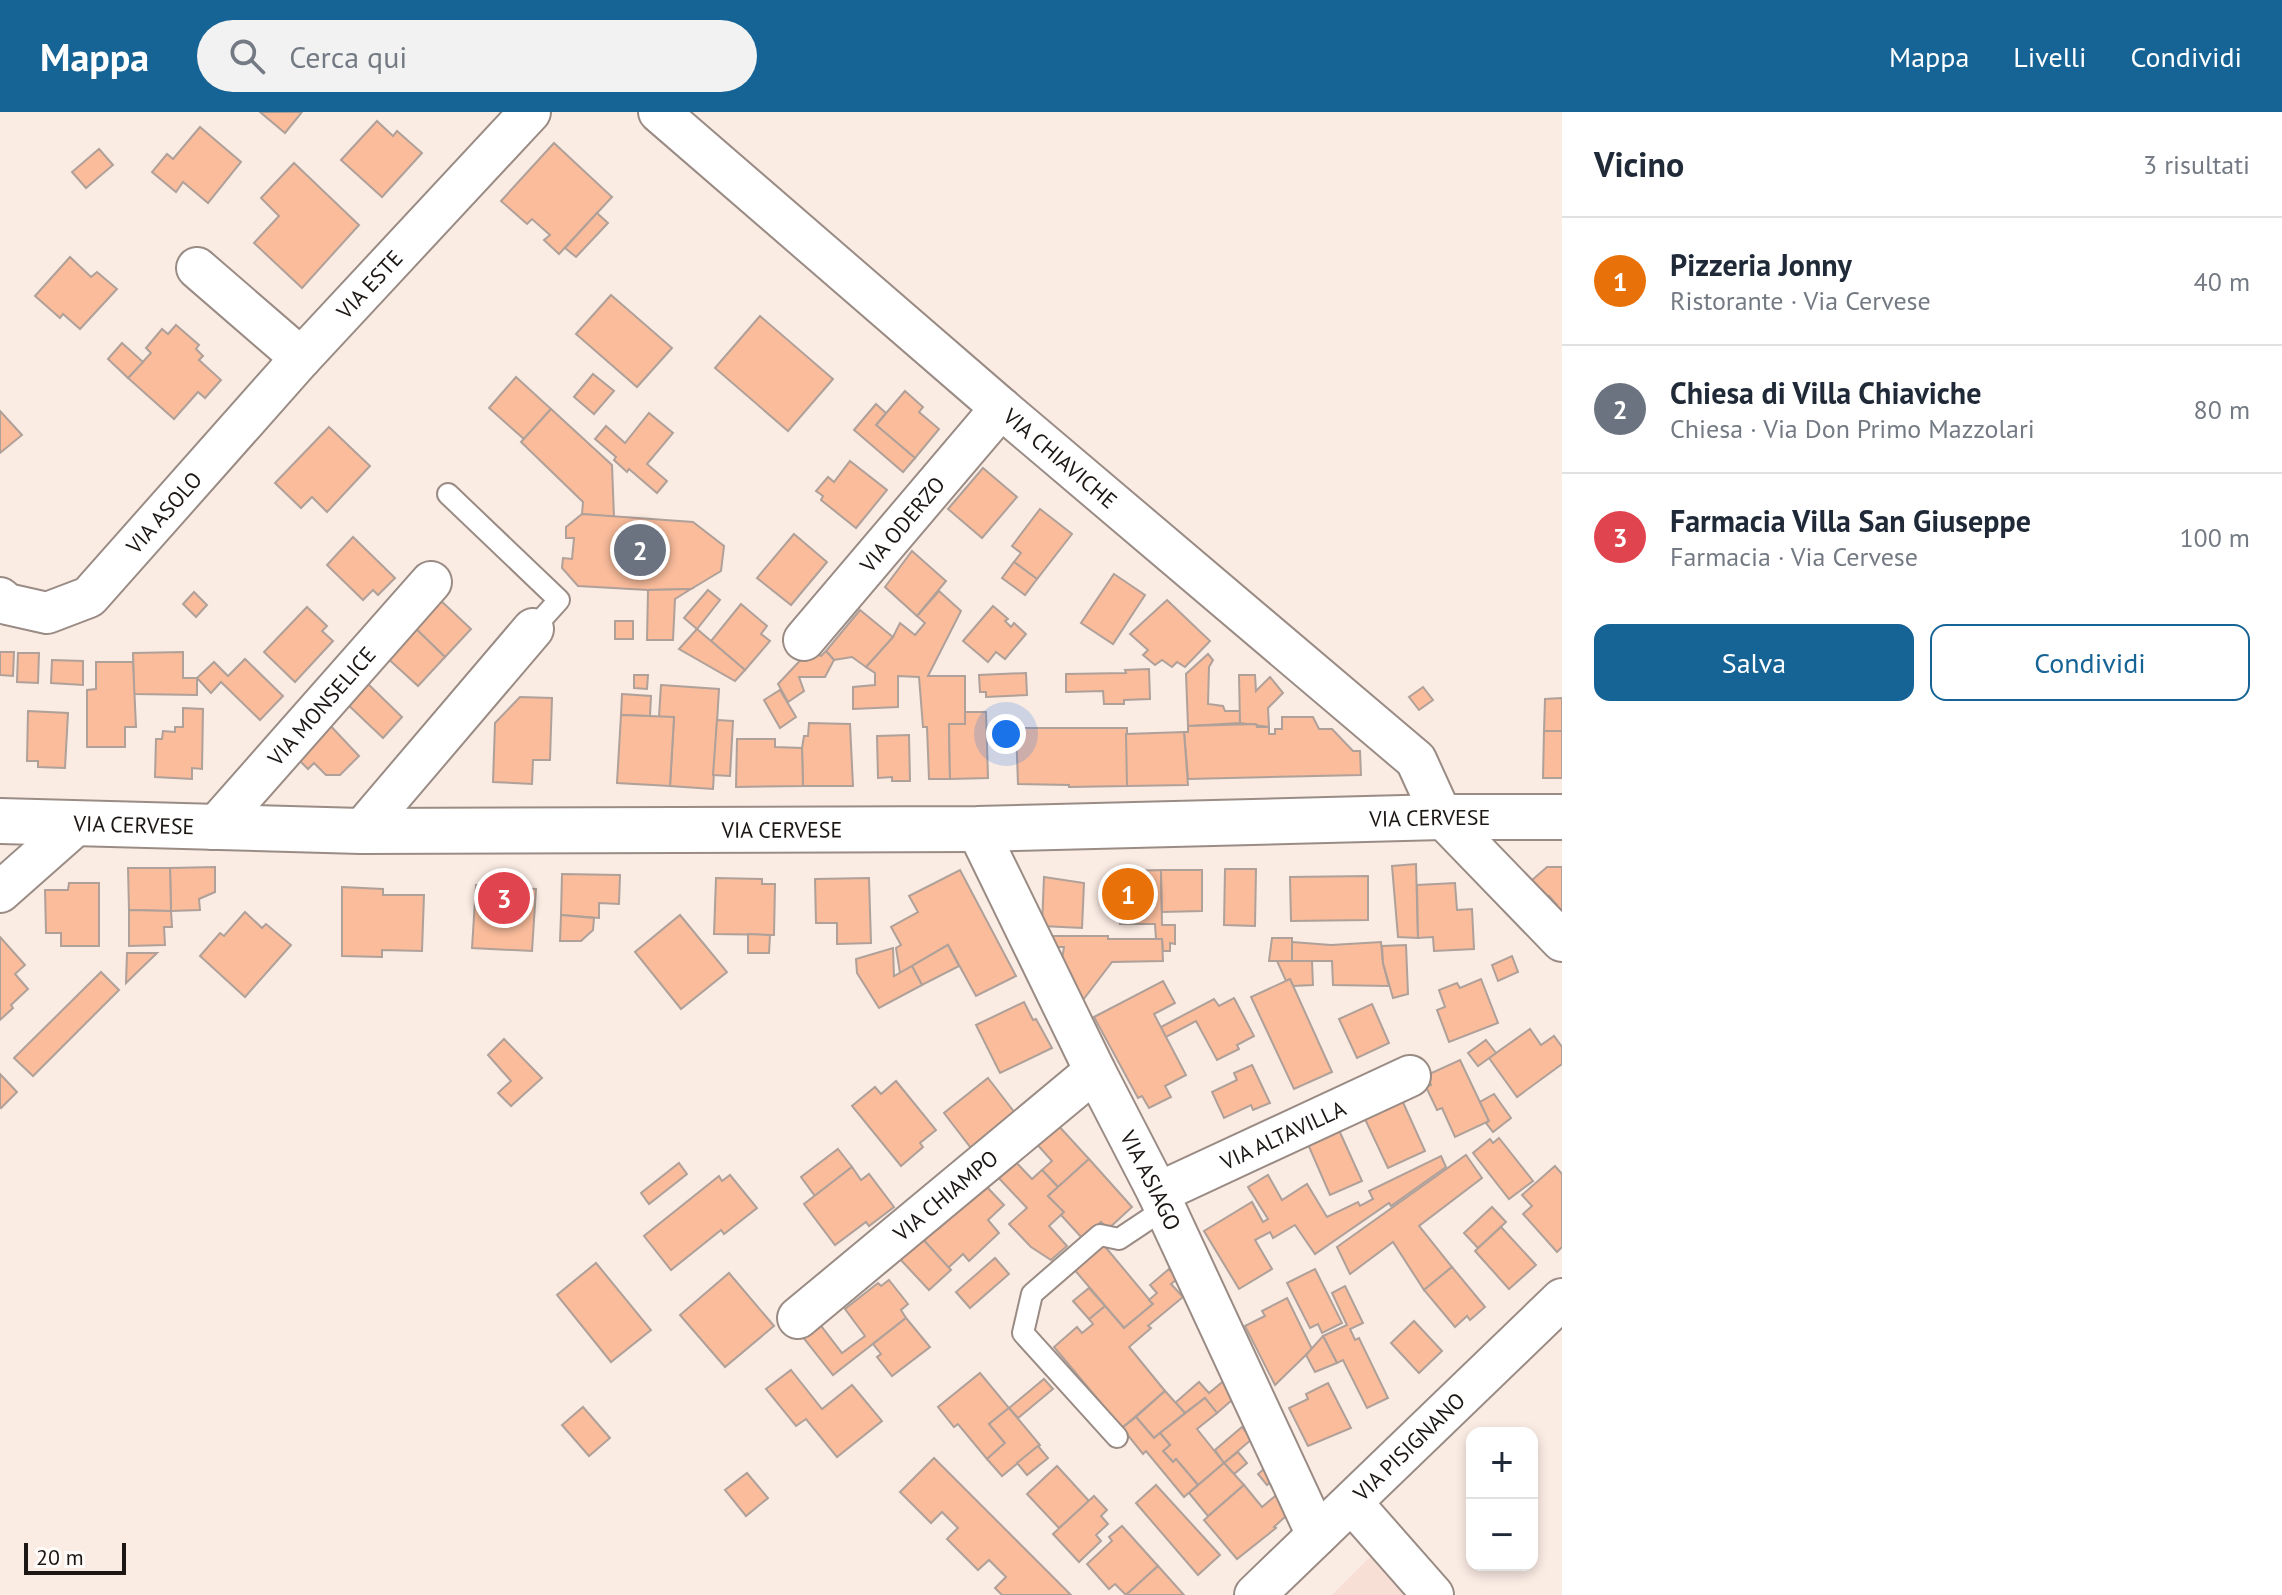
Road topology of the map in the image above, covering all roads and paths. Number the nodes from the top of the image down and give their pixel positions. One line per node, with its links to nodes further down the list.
1 (530, 112): 4 (street, VIA ESTE)
2 (659, 112): 5 (street, VIA CHIAVICHE)
3 (197, 268): 4 (street)
4 (301, 358): 8 (street, VIA ASOLO)
5 (1001, 408): 10 (street, VIA ODERZO); 11 (street, VIA CHIAVICHE)
6 (448, 494): 9 (lane)
7 (431, 582): 15 (street, VIA MONSELICE)
8 (0, 598)
9 (533, 629): 17 (street)
10 (804, 640)
11 (1442, 817): 12 (main road, VIA CERVESE); 16 (main road, VIA CERVESE); 19 (street, VIA CHIAVICHE)
12 (1562, 817)
13 (0, 821): 14 (main road, VIA CERVESE)
14 (78, 823): 15 (main road, VIA CERVESE); 18 (street)
15 (213, 829): 17 (main road, VIA CERVESE)
16 (977, 829): 17 (main road, VIA CERVESE); 20 (street, VIA ASIAGO)
17 (361, 831)
18 (0, 892)
19 (1562, 941)
20 (1095, 1071): 22 (street, VIA ASIAGO); 24 (street, VIA CHIAMPO)
21 (1410, 1076): 22 (street, VIA ALTAVILLA)
22 (1161, 1201): 25 (lane); 27 (street, VIA ASIAGO)
23 (1562, 1299): 26 (street, VIA PISIGNANO)
24 (798, 1318)
25 (1117, 1437)
26 (1352, 1503): 27 (street, VIA PISIGNANO); 29 (street)
27 (1317, 1535): 28 (street, VIA PISIGNANO)
28 (1255, 1595)
29 (1433, 1595)

